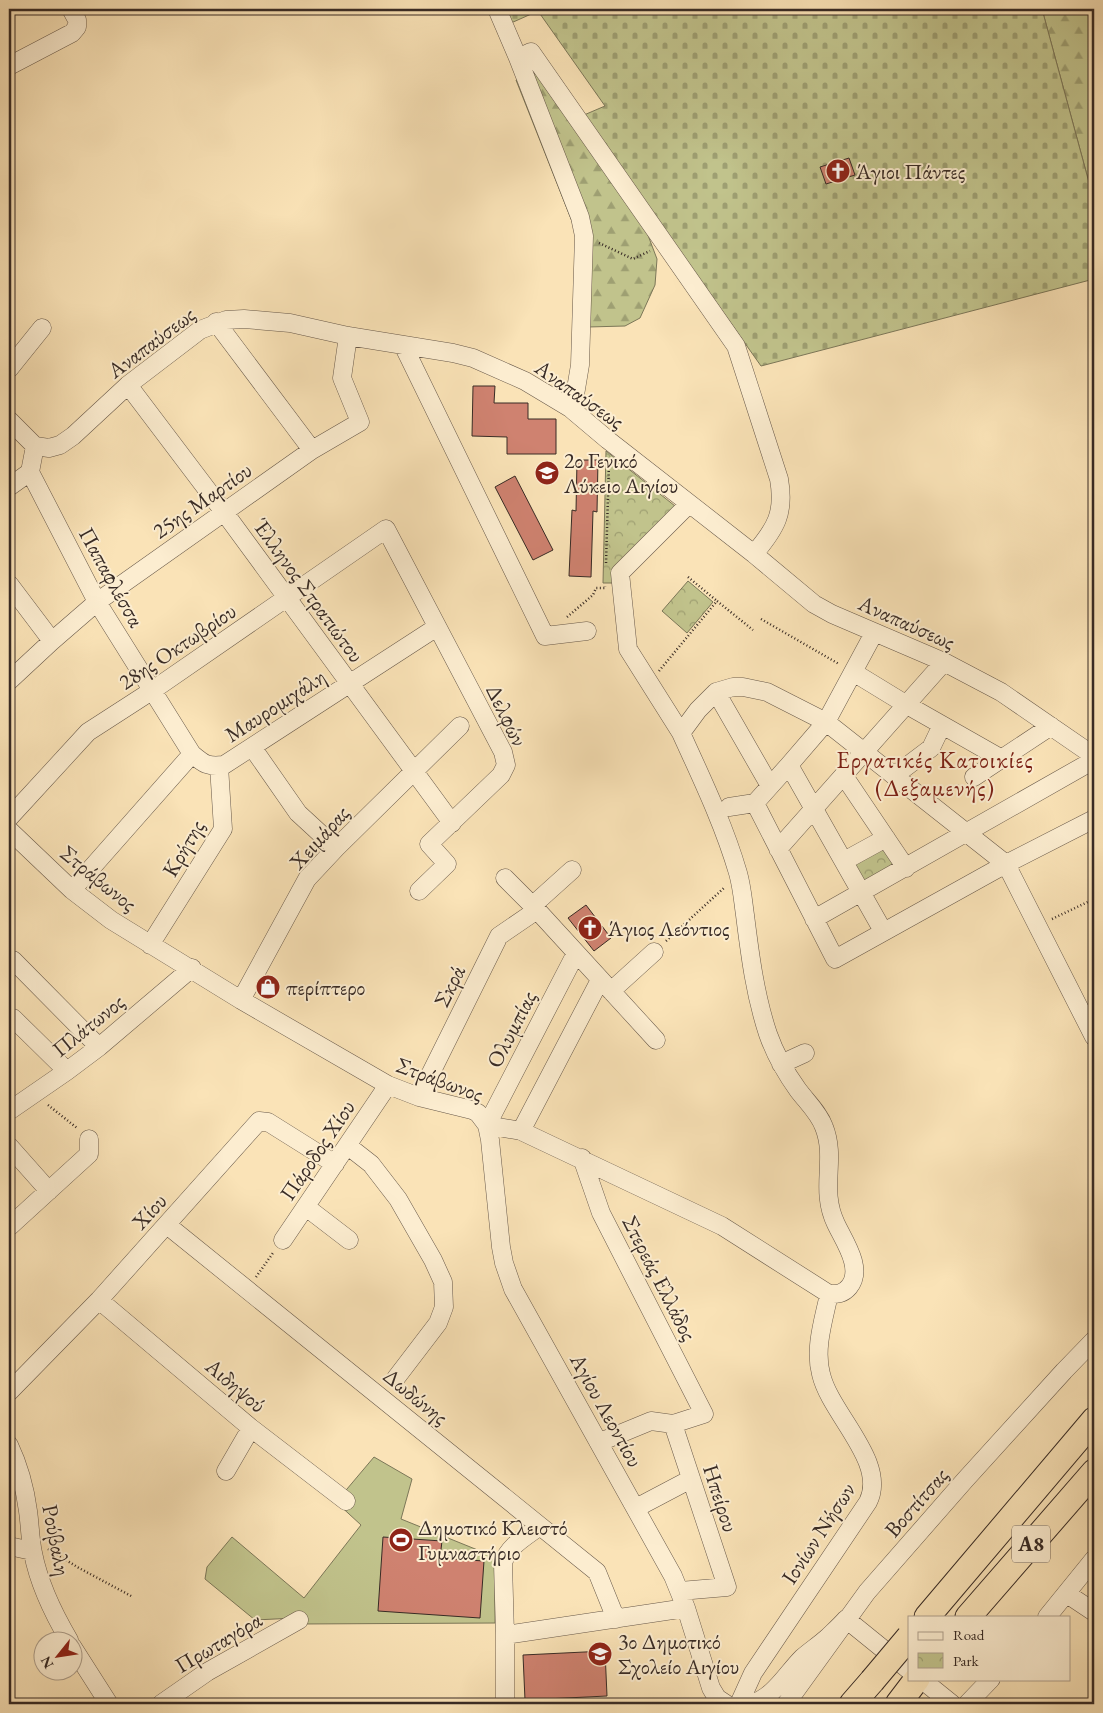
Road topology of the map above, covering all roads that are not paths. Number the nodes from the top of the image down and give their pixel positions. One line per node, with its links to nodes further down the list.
1 (71, 9): 4 (street)
2 (497, 9): 3 (street)
3 (518, 58): 11 (street); 20 (street)
4 (9, 66)
5 (216, 322): 7 (street, Αναπαύσεως); 10 (street, Αναπαύσεως); 14 (street)
6 (42, 328): 9 (street)
7 (348, 336): 8 (street, Αναπαύσεως); 14 (street, 25ης Μαρτίου)
8 (403, 345): 11 (street, Αναπαύσεως); 25 (street)
9 (9, 370)
10 (128, 385): 13 (street, Αναπαύσεως); 18 (street, Έλληνος Στρατιώτου)
11 (570, 408): 17 (street, Αναπαύσεως)
12 (9, 420): 13 (street)
13 (35, 446): 15 (street)
14 (312, 450): 18 (street, 25ης Μαρτίου)
15 (30, 472): 16 (street); 23 (street, Παπαφλέσσα)
16 (9, 487)
17 (690, 504): 20 (street, Αναπαύσεως); 39 (street)
18 (224, 512): 22 (street, Έλληνος Στρατιώτου); 23 (street, 25ης Μαρτίου)
19 (386, 529): 22 (street, 28ης Οκτωβρίου); 24 (street, Δελφών)
20 (754, 554): 26 (street, Αναπαύσεως)
21 (9, 584): 27 (street)
22 (286, 598): 31 (street, Έλληνος Στρατιώτου); 32 (street, 28ης Οκτωβρίου)
23 (97, 602): 27 (street, 25ης Μαρτίου); 32 (street, Παπαφλέσσα)
24 (437, 627): 31 (street, Μαυρομιχάλη); 58 (street, Δελφών)
25 (587, 631)
26 (874, 633): 28 (street, Αναπαύσεως); 29 (street)
27 (52, 641): 30 (street, 25ης Μαρτίου)
28 (944, 662): 34 (street); 38 (street, Αναπαύσεως)
29 (853, 672): 34 (street); 35 (street)
30 (9, 681)
31 (349, 684): 40 (street, Μαυρομιχάλη); 48 (street, Έλληνος Στρατιώτου)
32 (153, 690): 42 (street, Παπαφλέσσα); 56 (street, 28ης Οκτωβρίου)
33 (716, 692): 35 (street); 39 (street); 52 (street)
34 (907, 705): 36 (street); 41 (street)
35 (826, 722): 41 (street); 46 (street)
36 (942, 725): 44 (street); 50 (street)
37 (460, 726): 48 (street, Χειμάρας)
38 (1051, 726): 43 (street, Αναπαύσεως); 44 (street)
39 (682, 733): 87 (street)
40 (252, 747): 47 (street, Μαυρομιχάλη); 62 (street)
41 (865, 753): 49 (street); 50 (street)
42 (192, 754): 47 (street, Παπαφλέσσα); 69 (street)
43 (1094, 756)
44 (1002, 759): 51 (street)
45 (1094, 760): 60 (street)
46 (789, 765): 52 (street); 55 (street)
47 (215, 766): 75 (street, Κρήτης)
48 (414, 771): 58 (street, Έλληνος Στρατιώτου); 62 (street, Χειμάρας)
49 (844, 776): 55 (street); 61 (street)
50 (894, 776): 60 (street)
51 (974, 776)
52 (770, 786): 53 (street)
53 (754, 803): 54 (street); 63 (street)
54 (729, 807)
55 (814, 809): 63 (street); 64 (street)
56 (9, 818)
57 (1094, 819): 65 (street)
58 (452, 823): 70 (street, Δελφών)
59 (9, 830): 69 (street, Στράβωνος)
60 (966, 832): 65 (street); 66 (street)
61 (886, 838): 64 (street); 66 (street)
62 (336, 848): 81 (street, Χειμάρας)
63 (778, 849): 73 (street)
64 (844, 862): 71 (street)
65 (1006, 864): 74 (street); 83 (street)
66 (906, 868): 71 (street)
67 (572, 870): 72 (street, Σκρά)
68 (505, 878): 72 (street)
69 (72, 890): 75 (street, Στράβωνος)
70 (419, 891)
71 (862, 892): 73 (street); 74 (street)
72 (534, 908): 77 (street); 90 (street, Σκρά)
73 (814, 919): 74 (street)
74 (883, 931)
75 (150, 945): 79 (street, Στράβωνος)
76 (654, 952): 80 (street)
77 (576, 953): 80 (street); 92 (street, Ολυμπίας)
78 (9, 960): 85 (street)
79 (192, 968): 81 (street, Στράβωνος); 85 (street, Πλάτωνος)
80 (605, 986): 84 (street); 93 (street)
81 (241, 1000): 89 (street, Στράβωνος)
82 (9, 1021): 88 (street)
83 (1092, 1026)
84 (656, 1040)
85 (99, 1047): 88 (street, Πλάτωνος)
86 (805, 1053): 87 (street)
87 (781, 1064): 105 (street)
88 (67, 1072): 91 (street, Πλάτωνος)
89 (388, 1085): 90 (street, Στράβωνος); 96 (street, Πάροδος Χίου)
90 (419, 1097): 92 (street, Στράβωνος)
91 (9, 1111)
92 (487, 1125): 93 (street, Στράβωνος); 113 (street, Αγίου Λεοντίου)
93 (521, 1131): 97 (street, Στράβωνος)
94 (89, 1139): 99 (street)
95 (9, 1146): 99 (street)
96 (348, 1146): 98 (street, Πάροδος Χίου); 108 (street)
97 (582, 1158): 105 (street, Στράβωνος); 111 (street, Στερεάς Ελλάδος)
98 (335, 1164): 100 (street, Πάροδος Χίου); 101 (street, Χίου)
99 (48, 1191): 102 (street)
100 (306, 1207): 103 (street, Πάροδος Χίου); 104 (street)
101 (168, 1225): 106 (street, Χίου); 120 (street, Δωδώνης)
102 (9, 1227)
103 (283, 1240)
104 (349, 1240)
105 (829, 1294): 146 (street, Ιονίων Νήσων)
106 (99, 1300): 109 (street, Χίου); 112 (street, Αιδηψού)
107 (1094, 1340): 132 (street, Βοστίτσας)
108 (396, 1378)
109 (9, 1392)
110 (1094, 1420): 128 (highway, Α8)
111 (673, 1424): 113 (street); 117 (street, Ηπείρου)
112 (251, 1428): 115 (street); 118 (street, Αιδηψού)
113 (600, 1442): 119 (street, Αγίου Λεοντίου)
114 (9, 1445): 122 (street, Ρούβαλη)
115 (226, 1471)
116 (1094, 1472): 129 (highway, Α8)
117 (692, 1479): 119 (street); 124 (street, Ηπείρου)
118 (346, 1501)
119 (636, 1508): 124 (street, Αγίου Λεοντίου)
120 (540, 1526): 131 (street, Δωδώνης); 135 (street)
121 (9, 1546): 122 (street)
122 (32, 1546): 134 (street, Ρούβαλη)
123 (1094, 1559): 125 (street)
124 (680, 1591): 126 (street, Αγίου Λεοντίου)
125 (1067, 1594): 127 (street); 130 (street)
126 (686, 1608): 131 (street); 145 (street, Αγίου Λεοντίου)
127 (1094, 1612)
128 (928, 1616)
129 (969, 1616)
130 (1049, 1616)
131 (616, 1618): 135 (street)
132 (846, 1619): 138 (street); 147 (street); 148 (street, Βοστίτσας)
133 (299, 1620): 143 (street, Πρωταγόρα)
134 (65, 1630)
135 (505, 1635): 144 (street)
136 (908, 1638): 149 (highway, bridge)
137 (82, 1662): 142 (street)
138 (908, 1669)
139 (916, 1680): 150 (highway)
140 (922, 1680): 151 (street)
141 (990, 1680): 152 (street)
142 (109, 1704)
143 (161, 1704)
144 (505, 1704)
145 (720, 1704)
146 (739, 1704)
147 (751, 1704)
148 (786, 1704)
149 (852, 1704)
150 (898, 1704)
151 (952, 1704)
152 (967, 1704)

